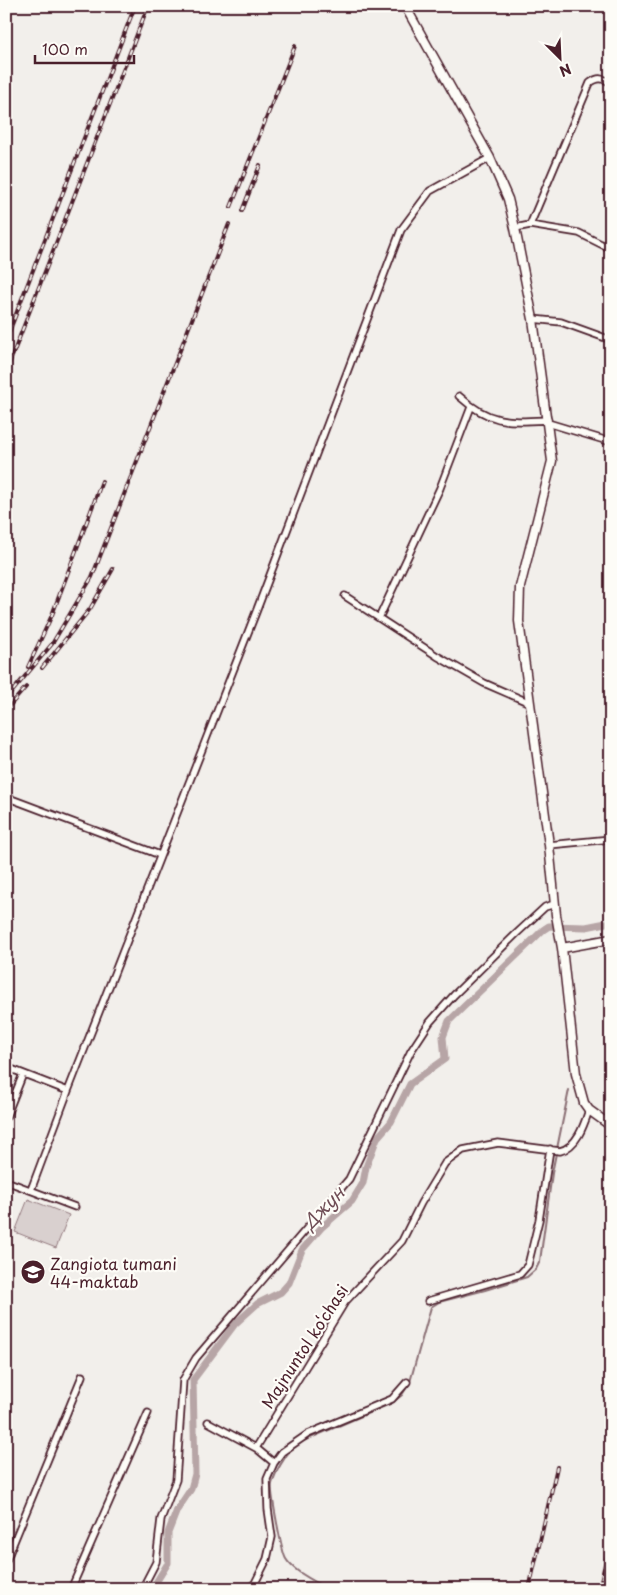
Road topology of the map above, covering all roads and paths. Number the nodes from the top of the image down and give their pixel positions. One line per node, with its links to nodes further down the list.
1 (405, 6): 3 (main road)
2 (611, 83): 4 (street)
3 (490, 158): 5 (main road); 19 (street)
4 (530, 225): 5 (street); 6 (street)
5 (515, 228): 7 (main road)
6 (611, 249)
7 (533, 319): 8 (street); 11 (main road)
8 (611, 340)
9 (458, 396): 10 (street)
10 (471, 407): 11 (street); 14 (street)
11 (548, 421): 12 (street); 15 (main road)
12 (611, 442)
13 (345, 596): 14 (street)
14 (379, 618): 15 (street)
15 (530, 704): 18 (main road)
16 (6, 796): 19 (street)
17 (611, 839): 18 (street)
18 (549, 845): 20 (main road)
19 (160, 855): 25 (street)
20 (555, 904): 22 (main road); 42 (street)
21 (611, 939): 22 (main road)
22 (562, 948): 26 (main road)
23 (6, 1067): 24 (street)
24 (23, 1074): 25 (street); 27 (street)
25 (68, 1091): 31 (street)
26 (589, 1110): 28 (main road); 29 (street)
27 (6, 1117)
28 (611, 1126)
29 (555, 1150): 33 (street); 38 (street, Majnuntol ko‘chasi)
30 (6, 1180): 31 (street)
31 (32, 1190): 32 (street)
32 (75, 1207)
33 (428, 1301)
34 (82, 1376): 40 (street)
35 (407, 1382): 39 (street)
36 (148, 1412): 41 (street)
37 (208, 1422): 38 (street)
38 (256, 1448): 39 (street)
39 (274, 1463): 43 (street)
40 (6, 1561)
41 (71, 1589)
42 (142, 1589)
43 (252, 1589)

